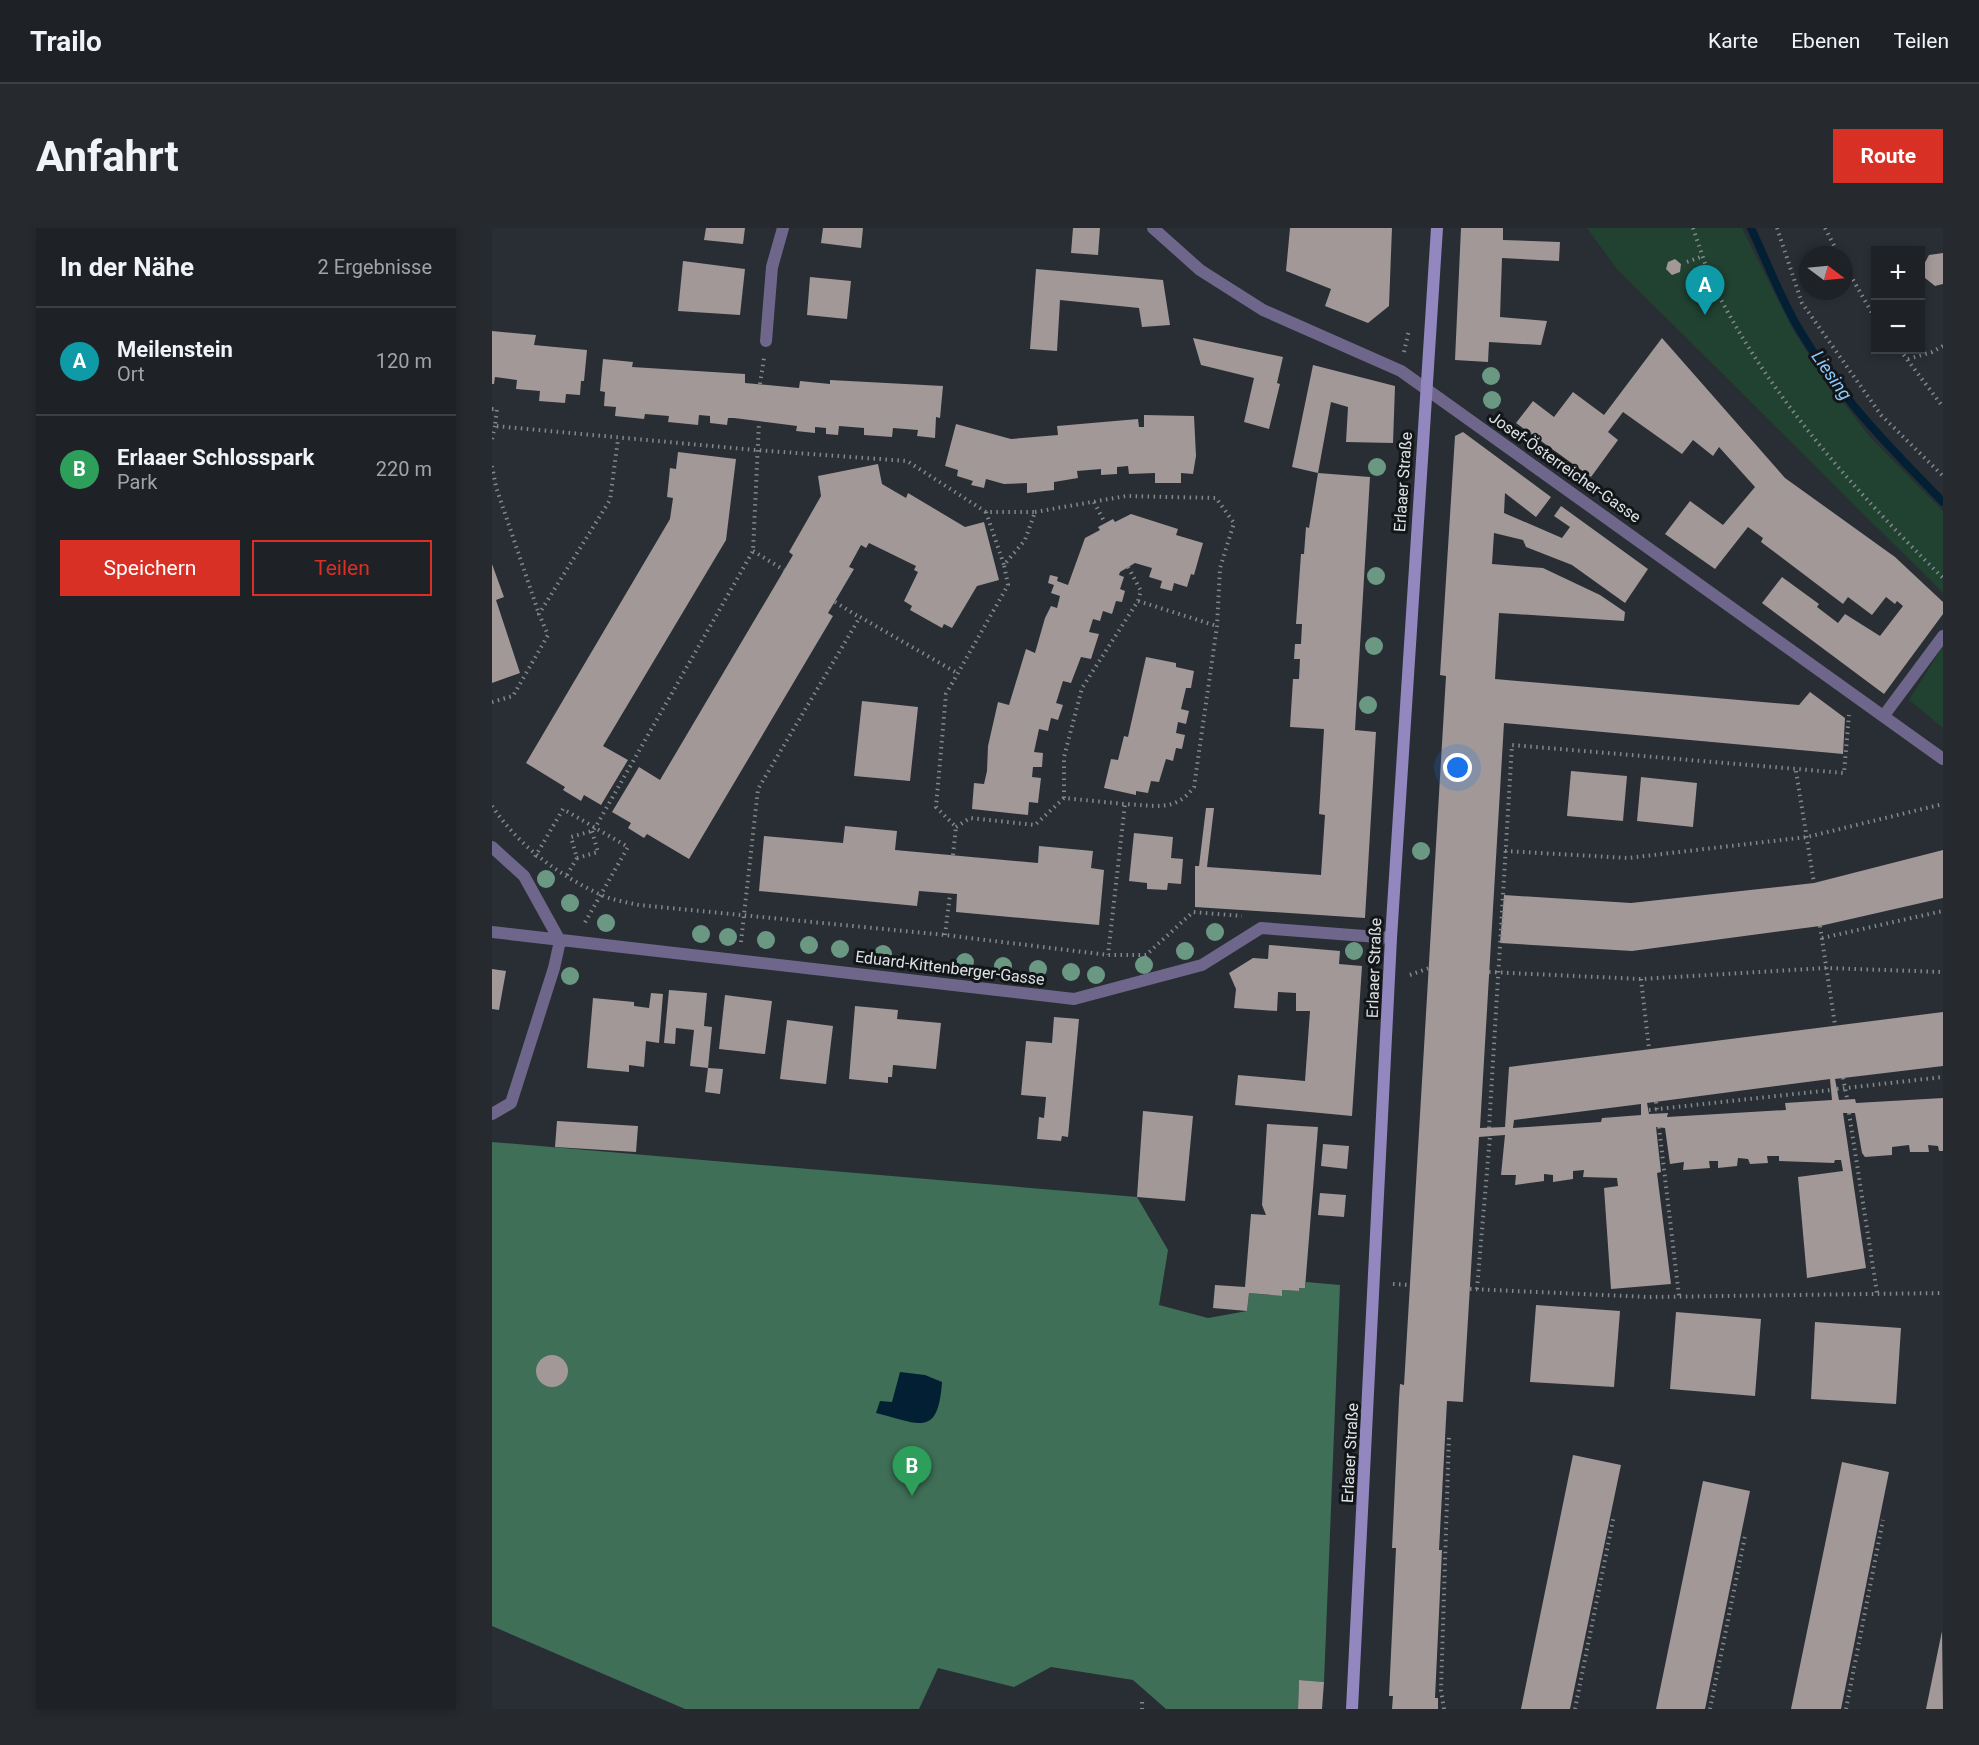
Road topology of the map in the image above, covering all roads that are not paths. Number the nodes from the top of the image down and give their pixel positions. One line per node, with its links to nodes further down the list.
1 (783, 228): 4 (street)
2 (1153, 228): 5 (street, Josef-Österreicher-Gasse)
3 (1437, 228): 5 (main road, Erlaaer Straße)
4 (766, 341)
5 (1426, 387): 7 (street, Josef-Österreicher-Gasse); 11 (main road, Erlaaer Straße)
6 (1943, 636): 7 (street)
7 (1884, 714): 8 (street, Josef-Österreicher-Gasse)
8 (1943, 759)
9 (492, 847): 12 (street)
10 (492, 932): 12 (street, Eduard-Kittenberger-Gasse)
11 (1391, 938): 12 (street, Eduard-Kittenberger-Gasse); 14 (main road, Erlaaer Straße)
12 (560, 941): 13 (street)
13 (492, 1114)
14 (1352, 1709)

